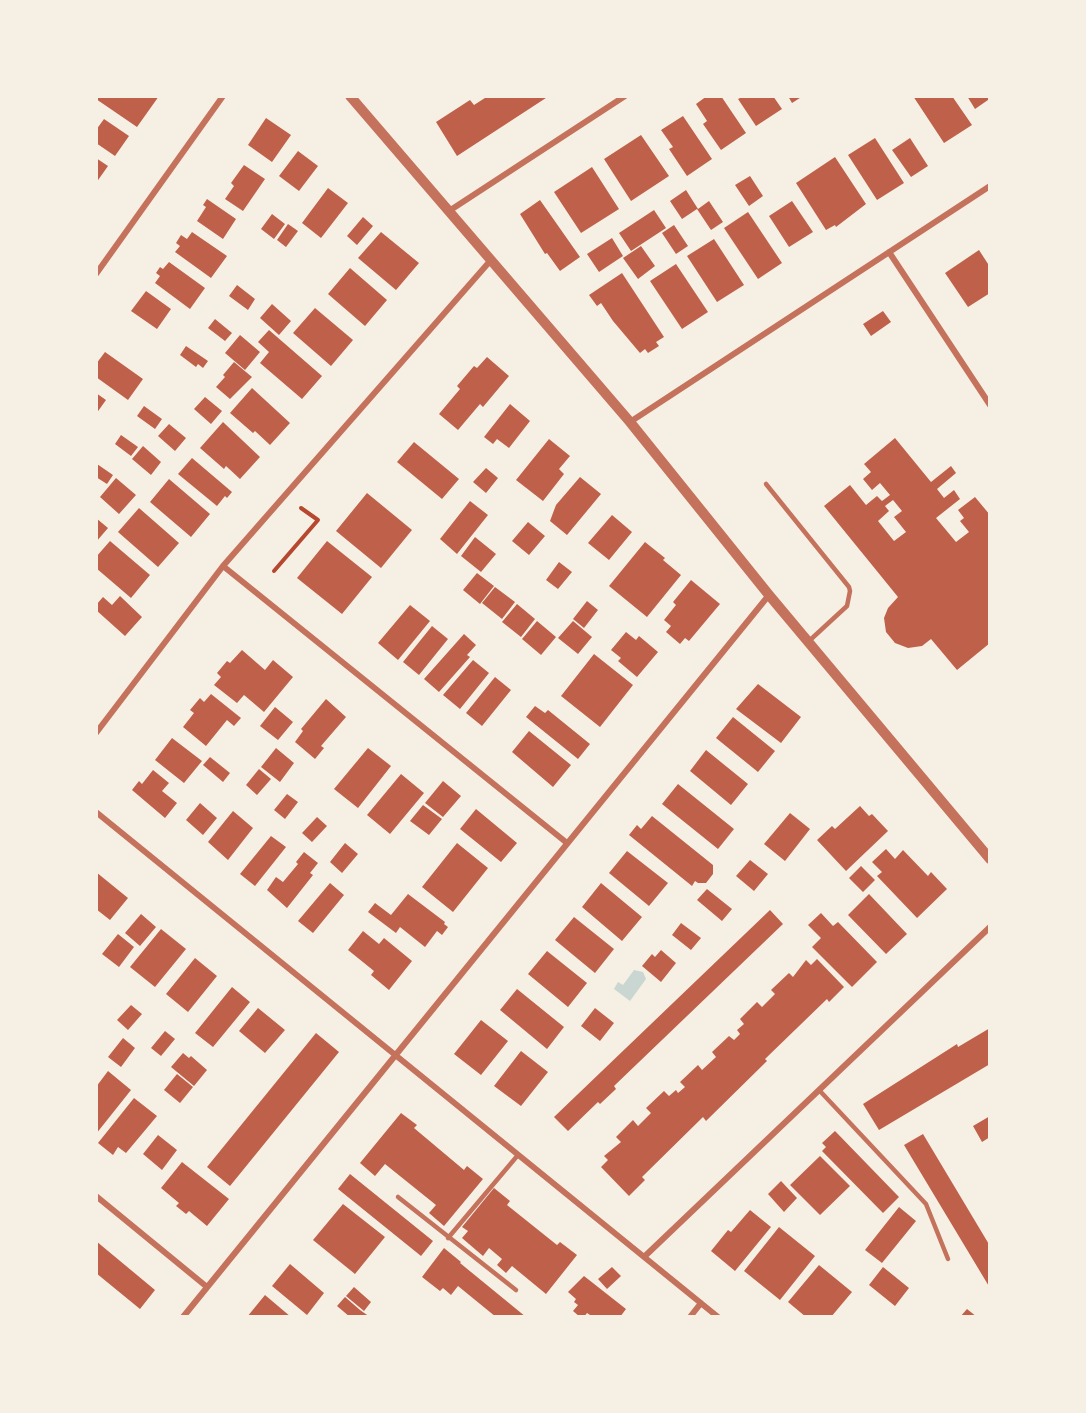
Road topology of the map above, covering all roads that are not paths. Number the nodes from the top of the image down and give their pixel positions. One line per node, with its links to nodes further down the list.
1 (223, 96): 8 (street)
2 (350, 96): 5 (street)
3 (625, 96): 5 (street)
4 (990, 186): 6 (street)
5 (449, 211): 7 (street)
6 (889, 252): 9 (street); 10 (street)
7 (491, 260): 10 (street); 12 (street)
8 (96, 273)
9 (990, 405)
10 (630, 422): 13 (street)
11 (766, 484): 14 (lane)
12 (224, 566): 15 (street); 17 (street)
13 (770, 595): 14 (street); 17 (street)
14 (809, 641): 18 (street)
15 (96, 733)
16 (96, 812): 20 (street)
17 (567, 843): 20 (street)
18 (990, 859)
19 (990, 927): 21 (street)
20 (396, 1056): 22 (street); 28 (street)
21 (819, 1090): 26 (street); 27 (lane)
22 (519, 1155): 25 (lane); 26 (street)
23 (96, 1196): 28 (street)
24 (398, 1197): 25 (lane)
25 (448, 1238): 29 (lane)
26 (644, 1257): 30 (street)
27 (948, 1259)
28 (207, 1287): 31 (street)
29 (516, 1290)
30 (701, 1303): 32 (street); 33 (street)
31 (183, 1317)
32 (690, 1317)
33 (718, 1317)

